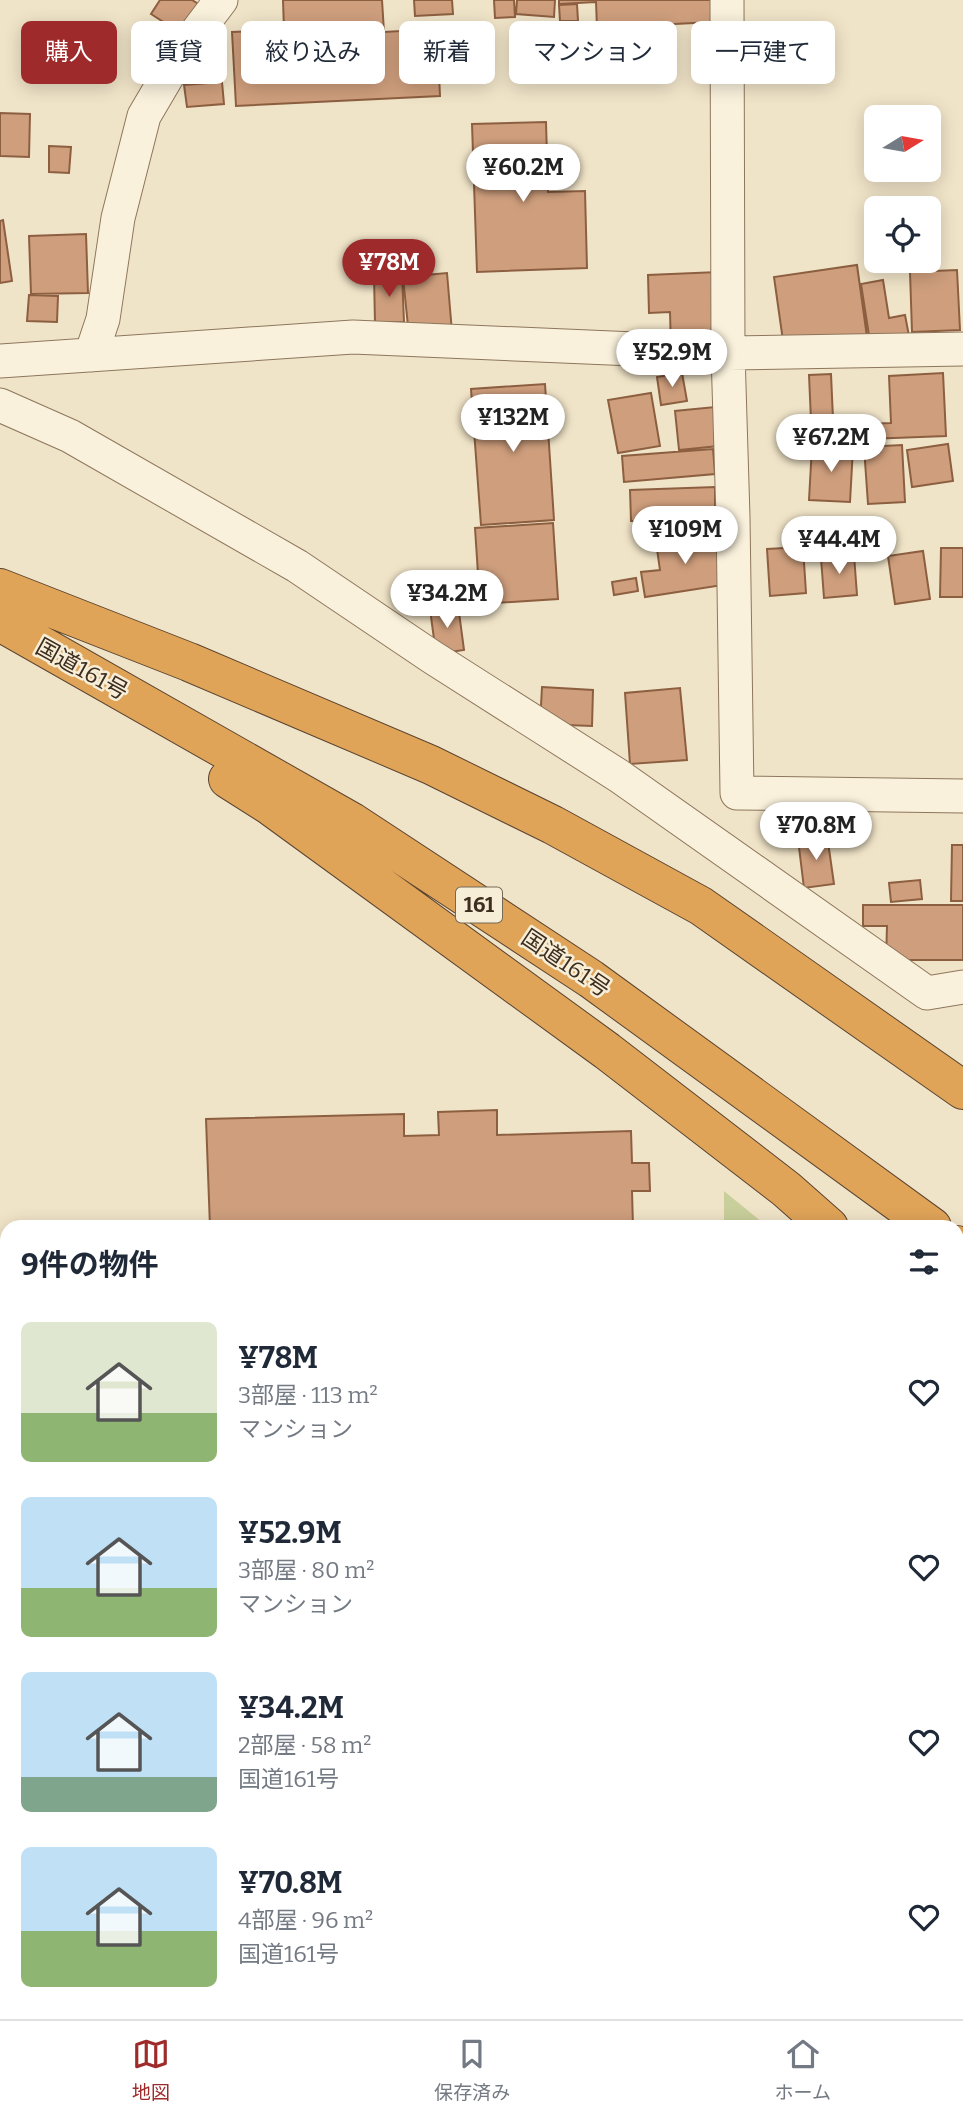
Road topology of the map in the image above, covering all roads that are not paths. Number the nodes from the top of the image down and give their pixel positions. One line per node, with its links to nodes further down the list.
1 (221, 0): 5 (street)
2 (727, 0): 4 (street)
3 (963, 349): 4 (street)
4 (728, 353): 5 (street); 11 (street)
5 (92, 355): 6 (street)
6 (0, 361)
7 (0, 405): 12 (street)
8 (0, 588): 13 (highway)
9 (0, 622): 15 (highway, 国道161号 / 161)
10 (0, 633): 14 (highway)
11 (963, 796)
12 (963, 987)
13 (963, 1090)
14 (822, 1220)
15 (922, 1220)

